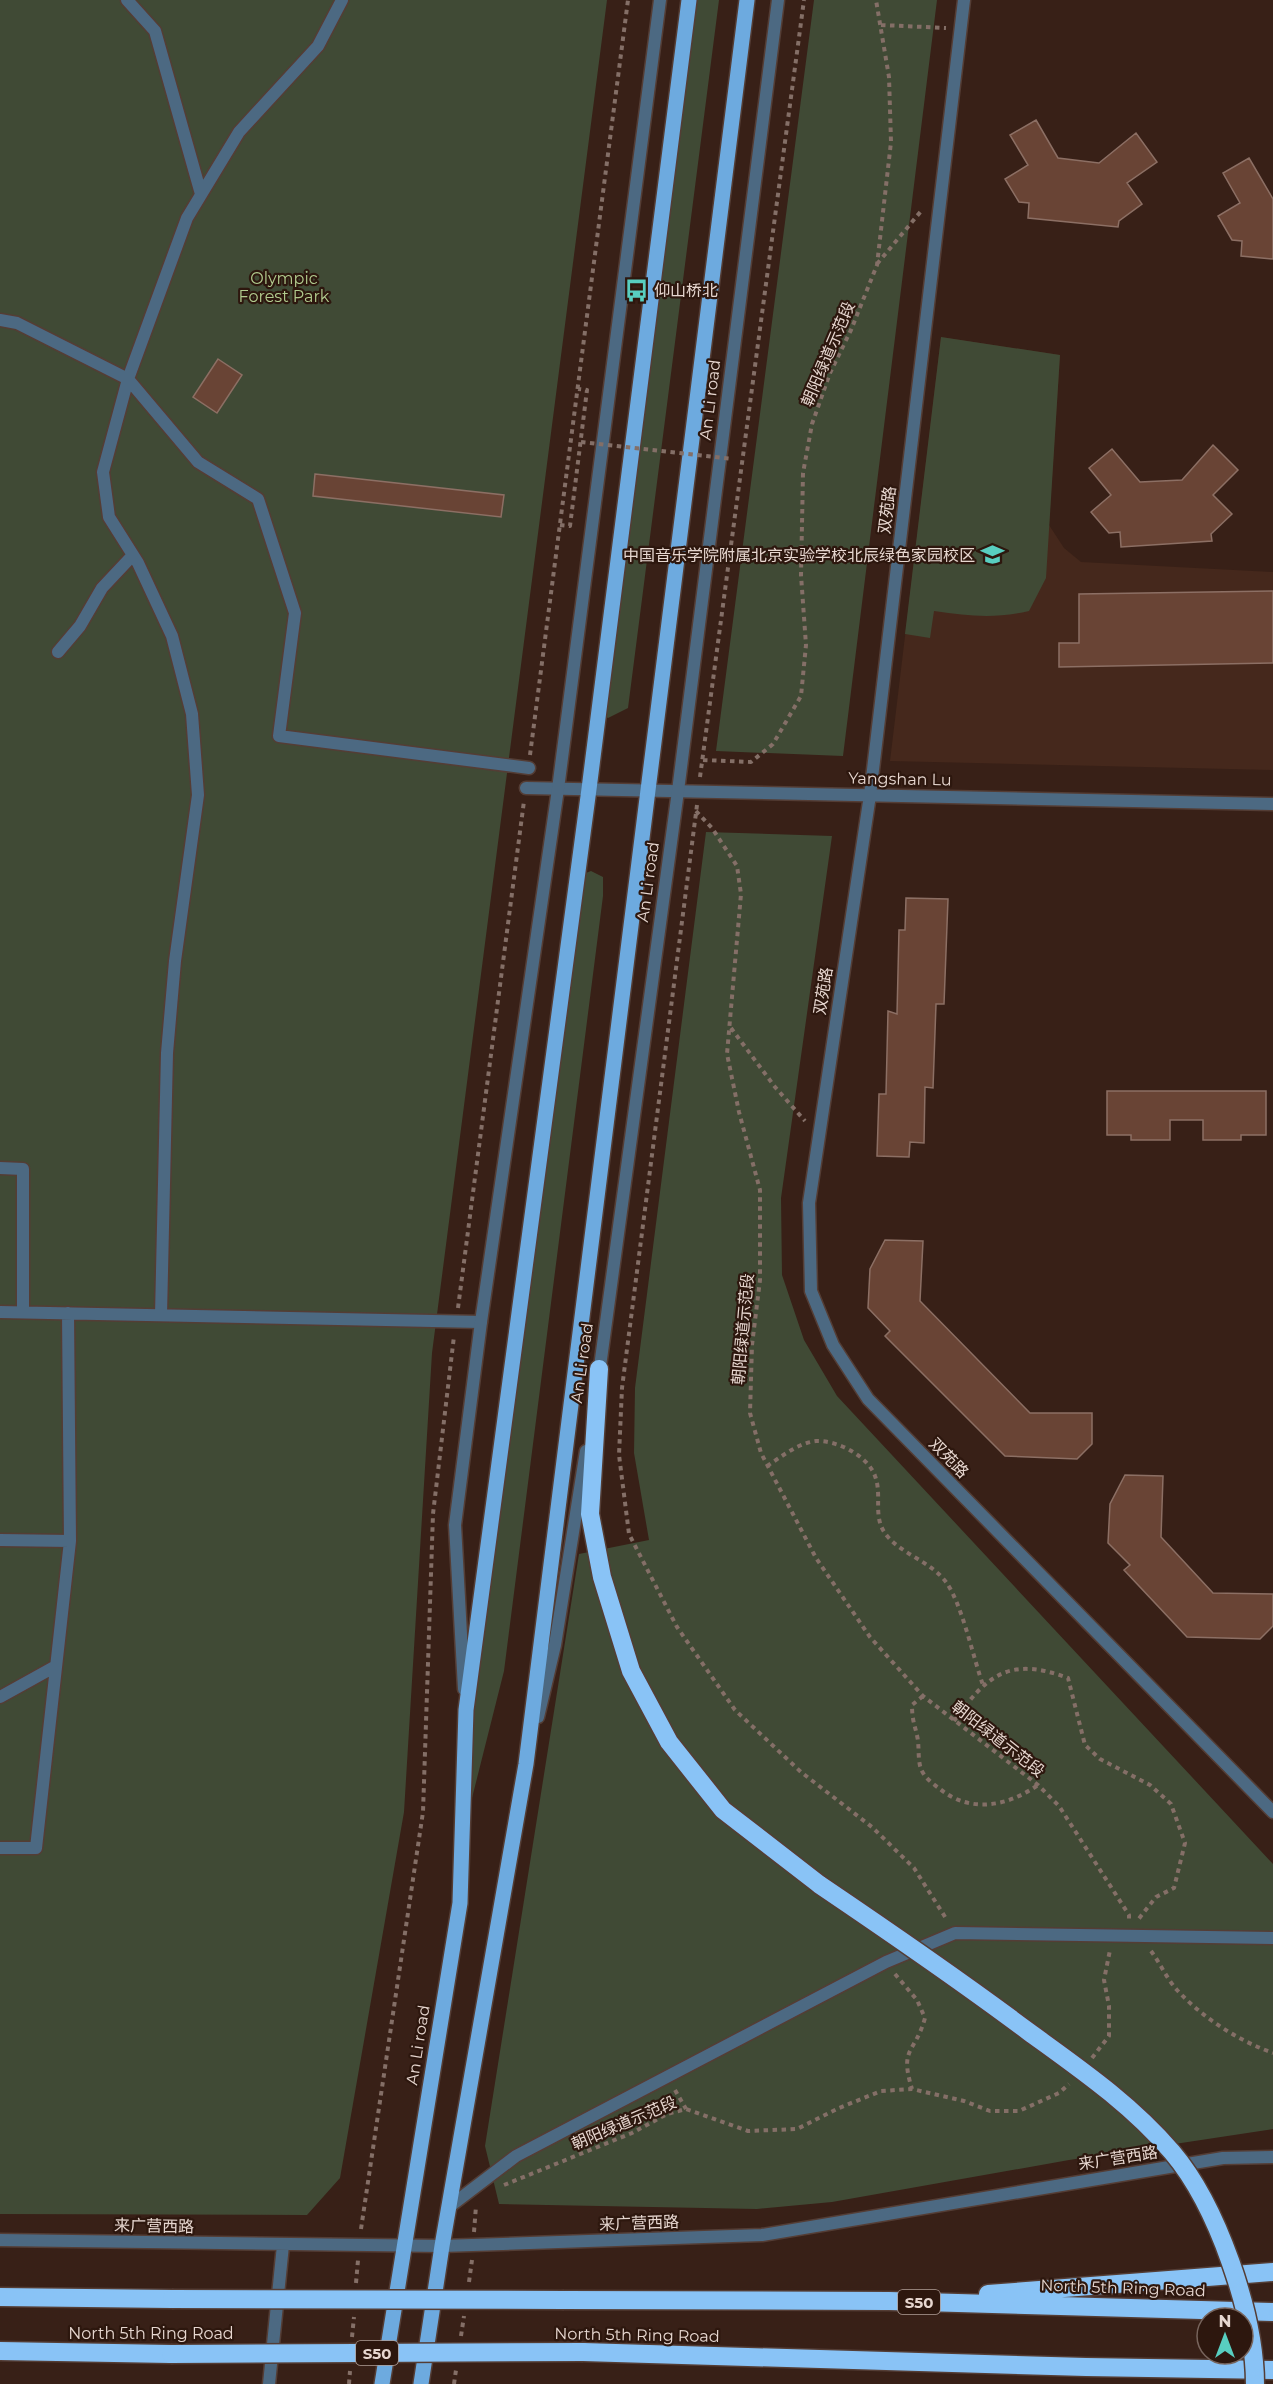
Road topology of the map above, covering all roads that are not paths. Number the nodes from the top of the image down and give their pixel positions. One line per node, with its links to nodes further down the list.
1 (127, 0): 8 (street)
2 (342, 0): 8 (street)
3 (660, 0): 15 (street, An Li road)
4 (689, 0): 16 (main road, An Li road)
5 (747, 0): 17 (main road, An Li road)
6 (778, 0): 18 (street, An Li road)
7 (964, 0): 19 (street, 双苑路)
8 (201, 194): 10 (street)
9 (0, 320): 10 (street)
10 (128, 378): 11 (street); 13 (street)
11 (133, 555): 12 (street); 25 (street)
12 (58, 652)
13 (529, 768)
14 (526, 788): 15 (street, Yangshan Lu)
15 (558, 789): 16 (street, Yangshan Lu); 26 (street, An Li road)
16 (588, 789): 17 (street, Yangshan Lu); 32 (main road, An Li road)
17 (646, 790): 18 (street, Yangshan Lu); 33 (main road, An Li road)
18 (678, 791): 19 (street, Yangshan Lu); 27 (street, An Li road)
19 (870, 795): 20 (street, Yangshan Lu); 34 (street, 双苑路)
20 (1273, 804)
21 (0, 1168): 23 (street)
22 (0, 1312): 23 (street)
23 (23, 1312): 24 (street)
24 (68, 1313): 25 (street); 29 (street)
25 (161, 1315): 26 (street)
26 (481, 1322): 32 (street, An Li road)
27 (599, 1369): 33 (street, An Li road); 52 (highway, bridge)
28 (0, 1540): 29 (street)
29 (70, 1541): 30 (street)
30 (56, 1666): 31 (street); 35 (street)
31 (0, 1697)
32 (466, 1710): 41 (main road, An Li road)
33 (526, 1764): 38 (main road, An Li road)
34 (1273, 1812)
35 (0, 1848)
36 (1273, 1938): 38 (street)
37 (1273, 2157): 42 (street, 来广营西路)
38 (449, 2207): 42 (main road, An Li road)
39 (0, 2241): 40 (street, 来广营西路)
40 (283, 2245): 41 (street, 来广营西路); 49 (street)
41 (404, 2246): 42 (street, 来广营西路); 50 (main road, An Li road)
42 (442, 2246): 51 (main road, An Li road)
43 (1273, 2272): 45 (highway)
44 (0, 2297): 45 (highway, North 5th Ring Road / S50, bridge)
45 (889, 2301): 46 (highway, North 5th Ring Road / S50)
46 (1273, 2312)
47 (0, 2351): 48 (highway, North 5th Ring Road / S50, bridge)
48 (1273, 2370)
49 (269, 2384)
50 (382, 2384)
51 (421, 2384)
52 (1255, 2384)

